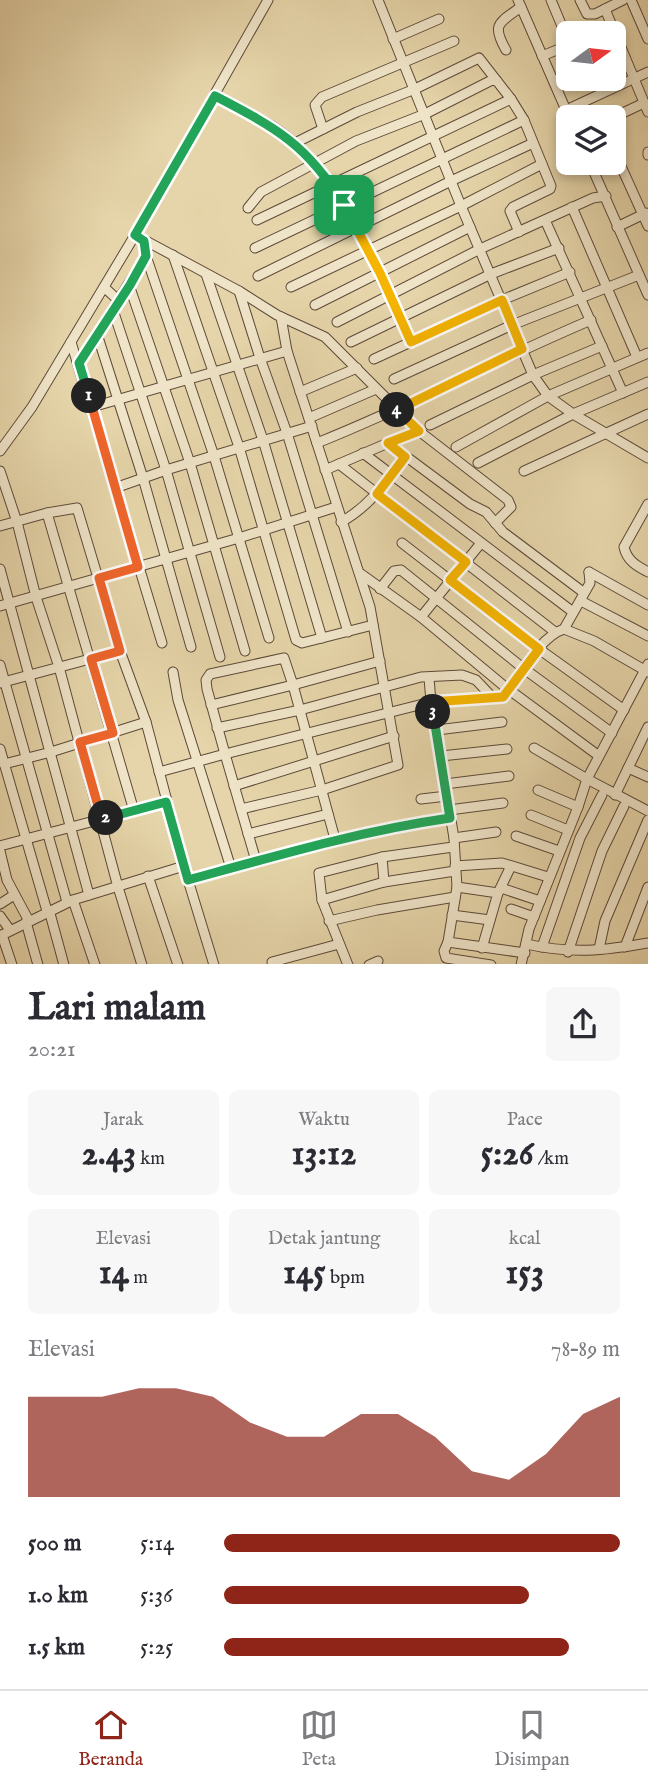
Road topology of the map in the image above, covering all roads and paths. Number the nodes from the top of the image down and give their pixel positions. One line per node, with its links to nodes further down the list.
1 (268, 0): 25 (street)
2 (378, 0): 12 (street)
3 (551, 0): 10 (street)
4 (580, 0): 8 (street)
5 (624, 0): 8 (street)
6 (631, 0): 13 (street)
7 (519, 4): 15 (street); 17 (street)
8 (605, 9): 11 (street)
9 (439, 19): 12 (street)
10 (560, 21)
11 (609, 21)
12 (393, 39): 18 (street)
13 (648, 39)
14 (454, 41): 18 (street)
15 (506, 50)
16 (556, 50): 17 (street)
17 (542, 56): 23 (street)
18 (403, 64): 24 (street); 33 (street)
19 (626, 66): 21 (street)
20 (648, 72): 21 (street)
21 (634, 78): 28 (street); 29 (street)
22 (497, 82): 24 (street); 26 (street); 30 (street)
23 (555, 84): 27 (street)
24 (415, 89): 30 (street); 33 (street)
25 (215, 96): 36 (street); 57 (street)
26 (511, 99): 32 (street); 34 (street)
27 (563, 105)
28 (584, 105)
29 (646, 108): 31 (street)
30 (425, 114): 34 (street); 38 (street)
31 (626, 114)
32 (524, 120): 35 (street); 37 (street)
33 (323, 129): 36 (street)
34 (433, 136): 37 (street); 43 (street)
35 (532, 142): 39 (street); 42 (street)
36 (295, 143): 38 (street)
37 (443, 157): 42 (street); 45 (street)
38 (316, 163): 43 (street); 48 (street)
39 (542, 163): 46 (street); 56 (street)
40 (596, 175): 44 (street)
41 (626, 175): 49 (street)
42 (451, 181): 46 (street); 54 (street)
43 (331, 183): 45 (street); 50 (street)
44 (606, 196): 47 (street); 52 (street)
45 (344, 205): 54 (street); 58 (street)
46 (461, 206): 55 (street); 61 (street)
47 (572, 207): 51 (street); 73 (street)
48 (248, 208)
49 (645, 213): 52 (street); 53 (street)
50 (257, 220)
51 (545, 220): 56 (street); 59 (street)
52 (617, 226): 68 (street)
53 (648, 226)
54 (357, 227): 61 (street); 69 (street)
55 (470, 227): 60 (street); 65 (street)
56 (519, 232): 60 (street)
57 (139, 238): 62 (street); 63 (street); 71 (street)
58 (255, 248)
59 (559, 248): 64 (street); 67 (street)
60 (480, 249): 67 (street); 76 (street)
61 (367, 251): 65 (street); 72 (street)
62 (173, 255): 66 (street); 101 (street)
63 (146, 256): 70 (street); 103 (street)
64 (570, 272): 77 (street); 78 (street)
65 (380, 273): 76 (street); 79 (street)
66 (206, 274): 74 (street); 98 (street)
67 (491, 274): 78 (street); 82 (street)
68 (639, 275): 73 (street); 75 (street)
69 (258, 276)
70 (130, 285): 80 (street); 106 (street)
71 (104, 287): 80 (street); 87 (street)
72 (291, 287)
73 (607, 287): 77 (street); 94 (street)
74 (239, 291): 81 (street); 95 (street)
75 (648, 296)
76 (389, 297): 82 (street); 84 (street)
77 (581, 297): 83 (street); 85 (street)
78 (502, 300): 85 (street); 89 (street)
79 (314, 305)
80 (116, 306): 86 (street); 108 (street)
81 (281, 317): 92 (street); 99 (street)
82 (399, 319): 88 (street); 89 (street)
83 (591, 320): 90 (street); 91 (street)
84 (337, 322)
85 (512, 325): 91 (street); 104 (street)
86 (97, 334): 97 (street); 112 (street)
87 (71, 342): 97 (street); 127 (street)
88 (351, 342)
89 (411, 342): 96 (street)
90 (602, 346): 100 (street); 102 (street)
91 (522, 349): 102 (street); 114 (street)
92 (287, 351): 95 (street); 109 (street)
93 (648, 353): 94 (street)
94 (637, 357): 100 (street)
95 (260, 358): 98 (street); 120 (street)
96 (374, 359)
97 (79, 363): 113 (street)
98 (236, 365): 101 (street); 122 (street)
99 (357, 368): 107 (street); 109 (street)
100 (612, 368): 110 (street); 111 (street)
101 (213, 371): 103 (street); 125 (street)
102 (533, 375): 111 (street); 118 (street)
103 (188, 379): 106 (street); 129 (street)
104 (394, 379)
105 (648, 382): 110 (street)
106 (164, 385): 108 (street); 132 (street)
107 (376, 388): 114 (street); 117 (street)
108 (141, 391): 112 (street); 135 (street)
109 (300, 392): 117 (street)
110 (623, 393): 115 (street)
111 (548, 396): 115 (street); 126 (street)
112 (118, 399): 113 (street); 140 (street)
113 (92, 407): 141 (street)
114 (397, 411): 119 (street); 123 (street)
115 (573, 414): 121 (street); 134 (street)
116 (646, 418): 121 (street)
117 (311, 422): 120 (street); 123 (street)
118 (430, 425)
119 (419, 431): 124 (street); 150 (street)
120 (287, 433): 122 (street); 146 (street)
121 (604, 433): 131 (street); 138 (street)
122 (263, 440): 125 (street); 149 (street)
123 (317, 443): 136 (street)
124 (388, 443): 128 (street); 130 (street)
125 (239, 447): 129 (street); 152 (street)
126 (456, 447)
127 (0, 451)
128 (363, 453): 133 (street); 139 (street)
129 (214, 456): 132 (street); 153 (street)
130 (405, 457): 139 (street); 150 (street)
131 (648, 458)
132 (190, 463): 135 (street); 156 (street)
133 (340, 464): 136 (street); 142 (street)
134 (478, 464)
135 (166, 470): 140 (street); 157 (street)
136 (325, 470): 144 (street)
137 (0, 471): 147 (street)
138 (524, 471)
139 (392, 474): 142 (street); 155 (street)
140 (142, 478): 141 (street); 158 (street)
141 (116, 488): 160 (street)
142 (377, 494): 148 (street); 159 (street)
143 (648, 504): 162 (street)
144 (336, 506): 146 (street); 148 (street)
145 (47, 513): 147 (street); 164 (street); 166 (street)
146 (312, 514): 149 (street); 177 (street)
147 (17, 522): 151 (street); 169 (street)
148 (341, 522): 163 (street)
149 (289, 523): 152 (street); 180 (street)
150 (495, 523): 168 (street)
151 (0, 526)
152 (264, 530): 153 (street); 180 (street)
153 (239, 538): 156 (street); 179 (street)
154 (402, 543): 165 (street)
155 (481, 543): 159 (street); 173 (street)
156 (215, 545): 157 (street); 185 (street)
157 (189, 552): 158 (street); 186 (street)
158 (165, 558): 160 (street); 182 (street)
159 (466, 562): 165 (street); 176 (street)
160 (138, 567): 164 (street); 181 (street)
161 (0, 569): 171 (street)
162 (648, 572)
163 (361, 574): 167 (street); 175 (street)
164 (99, 578): 166 (street); 184 (street)
165 (450, 580): 170 (street); 183 (street)
166 (68, 586): 169 (street); 187 (street)
167 (380, 589): 170 (street); 174 (street)
168 (582, 596): 172 (street); 173 (street); 178 (street)
169 (36, 597): 171 (street); 190 (street)
170 (436, 598): 174 (street); 191 (street)
171 (5, 605): 194 (street)
172 (648, 605)
173 (573, 612): 176 (street)
174 (421, 617): 199 (street)
175 (373, 625): 177 (street); 188 (street)
176 (560, 630): 183 (street); 192 (street)
177 (348, 632): 180 (street)
178 (648, 636)
179 (269, 638)
180 (321, 638)
181 (162, 643)
182 (191, 647)
183 (539, 649): 191 (street); 204 (street)
184 (120, 651): 187 (street); 206 (street)
185 (245, 652)
186 (219, 657)
187 (91, 659): 190 (street); 211 (street)
188 (380, 661): 197 (street); 198 (street)
189 (0, 665): 196 (street)
190 (59, 667): 194 (street); 215 (street)
191 (523, 668): 199 (street); 212 (street)
192 (647, 668): 204 (street)
193 (173, 672): 226 (street)
194 (29, 675): 196 (street); 220 (street)
195 (429, 678): 198 (street); 200 (street); 201 (street)
196 (2, 683): 224 (street)
197 (293, 685): 202 (street); 202 (street); 203 (street)
198 (385, 687): 203 (street); 205 (street)
199 (509, 690): 200 (street); 223 (street)
200 (493, 698): 201 (street)
201 (431, 702): 205 (street); 210 (street)
202 (211, 705): 209 (street)
203 (300, 710): 209 (street); 213 (street)
204 (624, 710): 212 (street)
205 (390, 713): 213 (street); 214 (street)
206 (146, 722): 211 (street); 229 (street)
207 (502, 722): 210 (street)
208 (648, 727): 217 (street)
209 (217, 728): 221 (street)
210 (437, 730): 222 (street)
211 (113, 733): 215 (street); 246 (street)
212 (612, 733): 223 (street)
213 (307, 735): 221 (street); 225 (street)
214 (394, 736): 225 (street); 235 (street)
215 (80, 742): 220 (street); 252 (street)
216 (534, 748): 232 (street)
217 (643, 748): 228 (street)
218 (0, 749): 227 (street)
219 (508, 749): 222 (street)
220 (51, 752): 224 (street); 253 (street)
221 (225, 754): 226 (street); 234 (street)
222 (440, 756): 233 (street)
223 (599, 756): 232 (street)
224 (26, 759): 227 (street); 256 (street)
225 (314, 761): 234 (street); 235 (street)
226 (197, 762): 229 (street); 269 (street)
227 (4, 764): 259 (street)
228 (628, 768): 231 (street); 238 (street)
229 (159, 772): 241 (street)
230 (509, 776): 233 (street)
231 (648, 777)
232 (586, 783): 237 (street); 238 (street); 244 (street)
233 (445, 784): 239 (street)
234 (234, 786): 245 (street)
235 (321, 790): 245 (street); 248 (street)
236 (538, 790): 244 (street)
237 (603, 795): 243 (street); 299 (street)
238 (615, 795): 247 (street)
239 (447, 796): 240 (street); 249 (street)
240 (421, 799)
241 (166, 802): 246 (street); 267 (street)
242 (503, 803): 249 (street)
243 (624, 806): 251 (street); 303 (street)
244 (578, 807): 254 (street)
245 (241, 809): 257 (street)
246 (135, 811): 252 (street)
247 (648, 811)
248 (328, 814): 257 (street); 260 (street)
249 (449, 814): 260 (street); 261 (street)
250 (531, 815): 254 (street)
251 (648, 819): 302 (street)
252 (102, 820): 253 (street); 276 (street)
253 (72, 827): 256 (street); 281 (street)
254 (568, 830): 264 (street)
255 (496, 832): 261 (street)
256 (47, 834): 259 (street); 283 (street)
257 (248, 834): 266 (street)
258 (516, 836): 264 (street)
259 (27, 839): 262 (street); 287 (street)
260 (335, 839): 266 (street)
261 (454, 843): 265 (street); 270 (street)
262 (0, 846)
263 (0, 851): 271 (street)
264 (559, 851): 273 (street)
265 (382, 857): 275 (street); 282 (street)
266 (256, 862): 269 (street)
267 (184, 866): 272 (street); 274 (street)
268 (511, 866): 270 (street); 273 (street); 278 (street)
269 (231, 868): 274 (street)
270 (455, 868): 275 (street); 279 (street)
271 (2, 871): 280 (street)
272 (148, 876): 276 (street); 310 (street)
273 (548, 877): 284 (street)
274 (188, 880): 311 (street)
275 (384, 882): 282 (street)
276 (118, 887): 281 (street); 309 (street)
277 (648, 887): 300 (street)
278 (499, 890): 279 (street); 284 (street); 291 (street)
279 (456, 892): 288 (street); 293 (street)
280 (14, 895): 285 (street); 292 (street)
281 (89, 895): 283 (street)
282 (322, 900): 293 (street)
283 (70, 901): 287 (street); 308 (street)
284 (540, 901): 290 (street)
285 (0, 904)
286 (511, 909): 290 (street)
287 (48, 911): 292 (street); 307 (street)
288 (452, 915): 291 (street); 295 (street)
289 (0, 916): 294 (street)
290 (534, 918): 301 (street)
291 (490, 920): 298 (street)
292 (27, 921): 294 (street); 306 (street)
293 (329, 921): 297 (street)
294 (4, 934): 305 (street)
295 (448, 942): 298 (street); 313 (street)
296 (648, 943): 300 (street)
297 (339, 944): 304 (street); 312 (street)
298 (482, 947): 301 (street)
299 (542, 947): 301 (street); 303 (street)
300 (625, 947): 302 (street)
301 (526, 948): 314 (street)
302 (599, 949): 303 (street)
303 (568, 952)
304 (272, 962)
305 (12, 964)
306 (38, 964)
307 (64, 964)
308 (95, 964)
309 (142, 964)
310 (178, 964)
311 (214, 964)
312 (348, 964)
313 (491, 964)
314 (522, 964)

